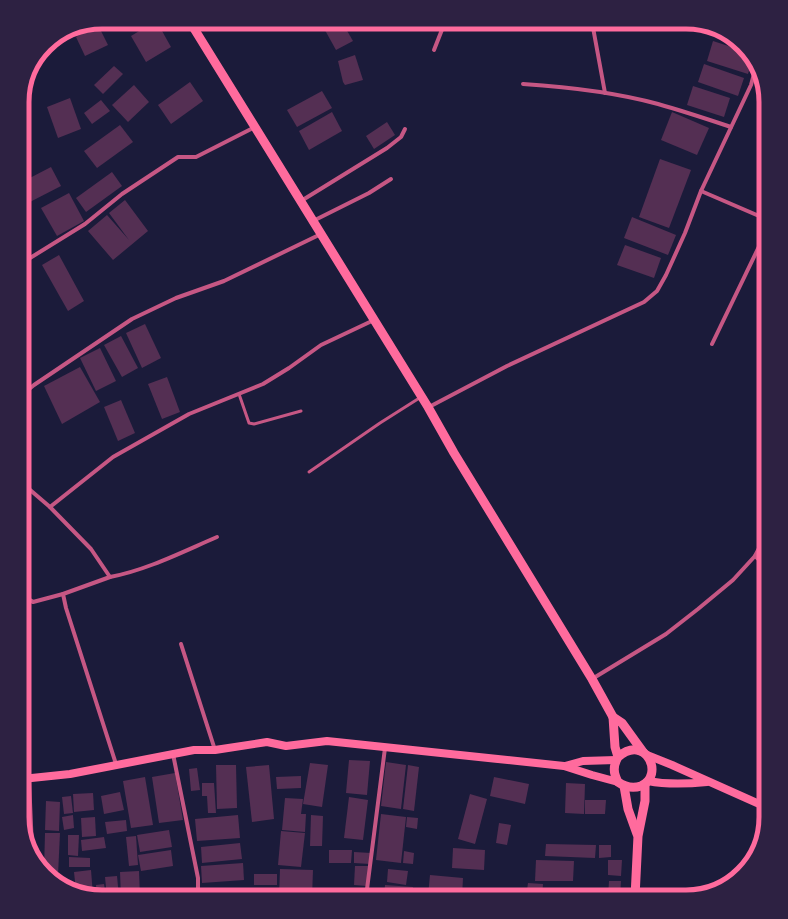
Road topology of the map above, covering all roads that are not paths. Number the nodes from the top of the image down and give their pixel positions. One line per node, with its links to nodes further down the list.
1 (194, 29): 8 (main road)
2 (442, 29): 4 (street)
3 (593, 29): 7 (street)
4 (434, 50)
5 (753, 75): 9 (street)
6 (523, 84): 7 (street)
7 (605, 93): 9 (street)
8 (255, 126): 13 (main road); 18 (street)
9 (731, 127): 12 (street)
10 (405, 129): 13 (street)
11 (391, 179): 15 (street)
12 (701, 191): 14 (street); 24 (street)
13 (300, 201): 15 (main road)
14 (759, 216)
15 (313, 222): 16 (main road)
16 (321, 234): 19 (main road); 21 (street)
17 (759, 247): 20 (street)
18 (29, 259)
19 (374, 320): 22 (street); 23 (main road)
20 (712, 344)
21 (29, 390)
22 (238, 394): 25 (lane); 28 (street)
23 (422, 397): 24 (main road); 26 (lane)
24 (428, 407): 37 (main road)
25 (301, 411)
26 (309, 472)
27 (29, 489): 28 (street)
28 (50, 507): 33 (street)
29 (217, 537): 33 (street)
30 (759, 548): 31 (street)
31 (755, 556): 32 (street); 37 (street)
32 (759, 560)
33 (110, 577): 34 (street)
34 (63, 594): 35 (street); 44 (street)
35 (29, 599)
36 (181, 644): 40 (street)
37 (592, 679): 38 (main road)
38 (613, 716): 42 (main road); 43 (main road)
39 (385, 748): 40 (main road); 45 (main road); 55 (street)
40 (215, 750): 41 (main road)
41 (173, 754): 44 (main road); 54 (street)
42 (645, 754): 43 (main road); 47 (main road); 48 (main road)
43 (617, 758): 45 (main road); 49 (main road)
44 (116, 764): 46 (main road)
45 (564, 766): 49 (main road)
46 (29, 779)
47 (708, 782): 48 (main road); 50 (main road)
48 (646, 783): 49 (main road); 53 (main road)
49 (621, 784): 53 (main road)
50 (759, 804)
51 (29, 818): 52 (street)
52 (30, 832)
53 (638, 836): 56 (main road)
54 (198, 890)
55 (367, 890)
56 (635, 890)

